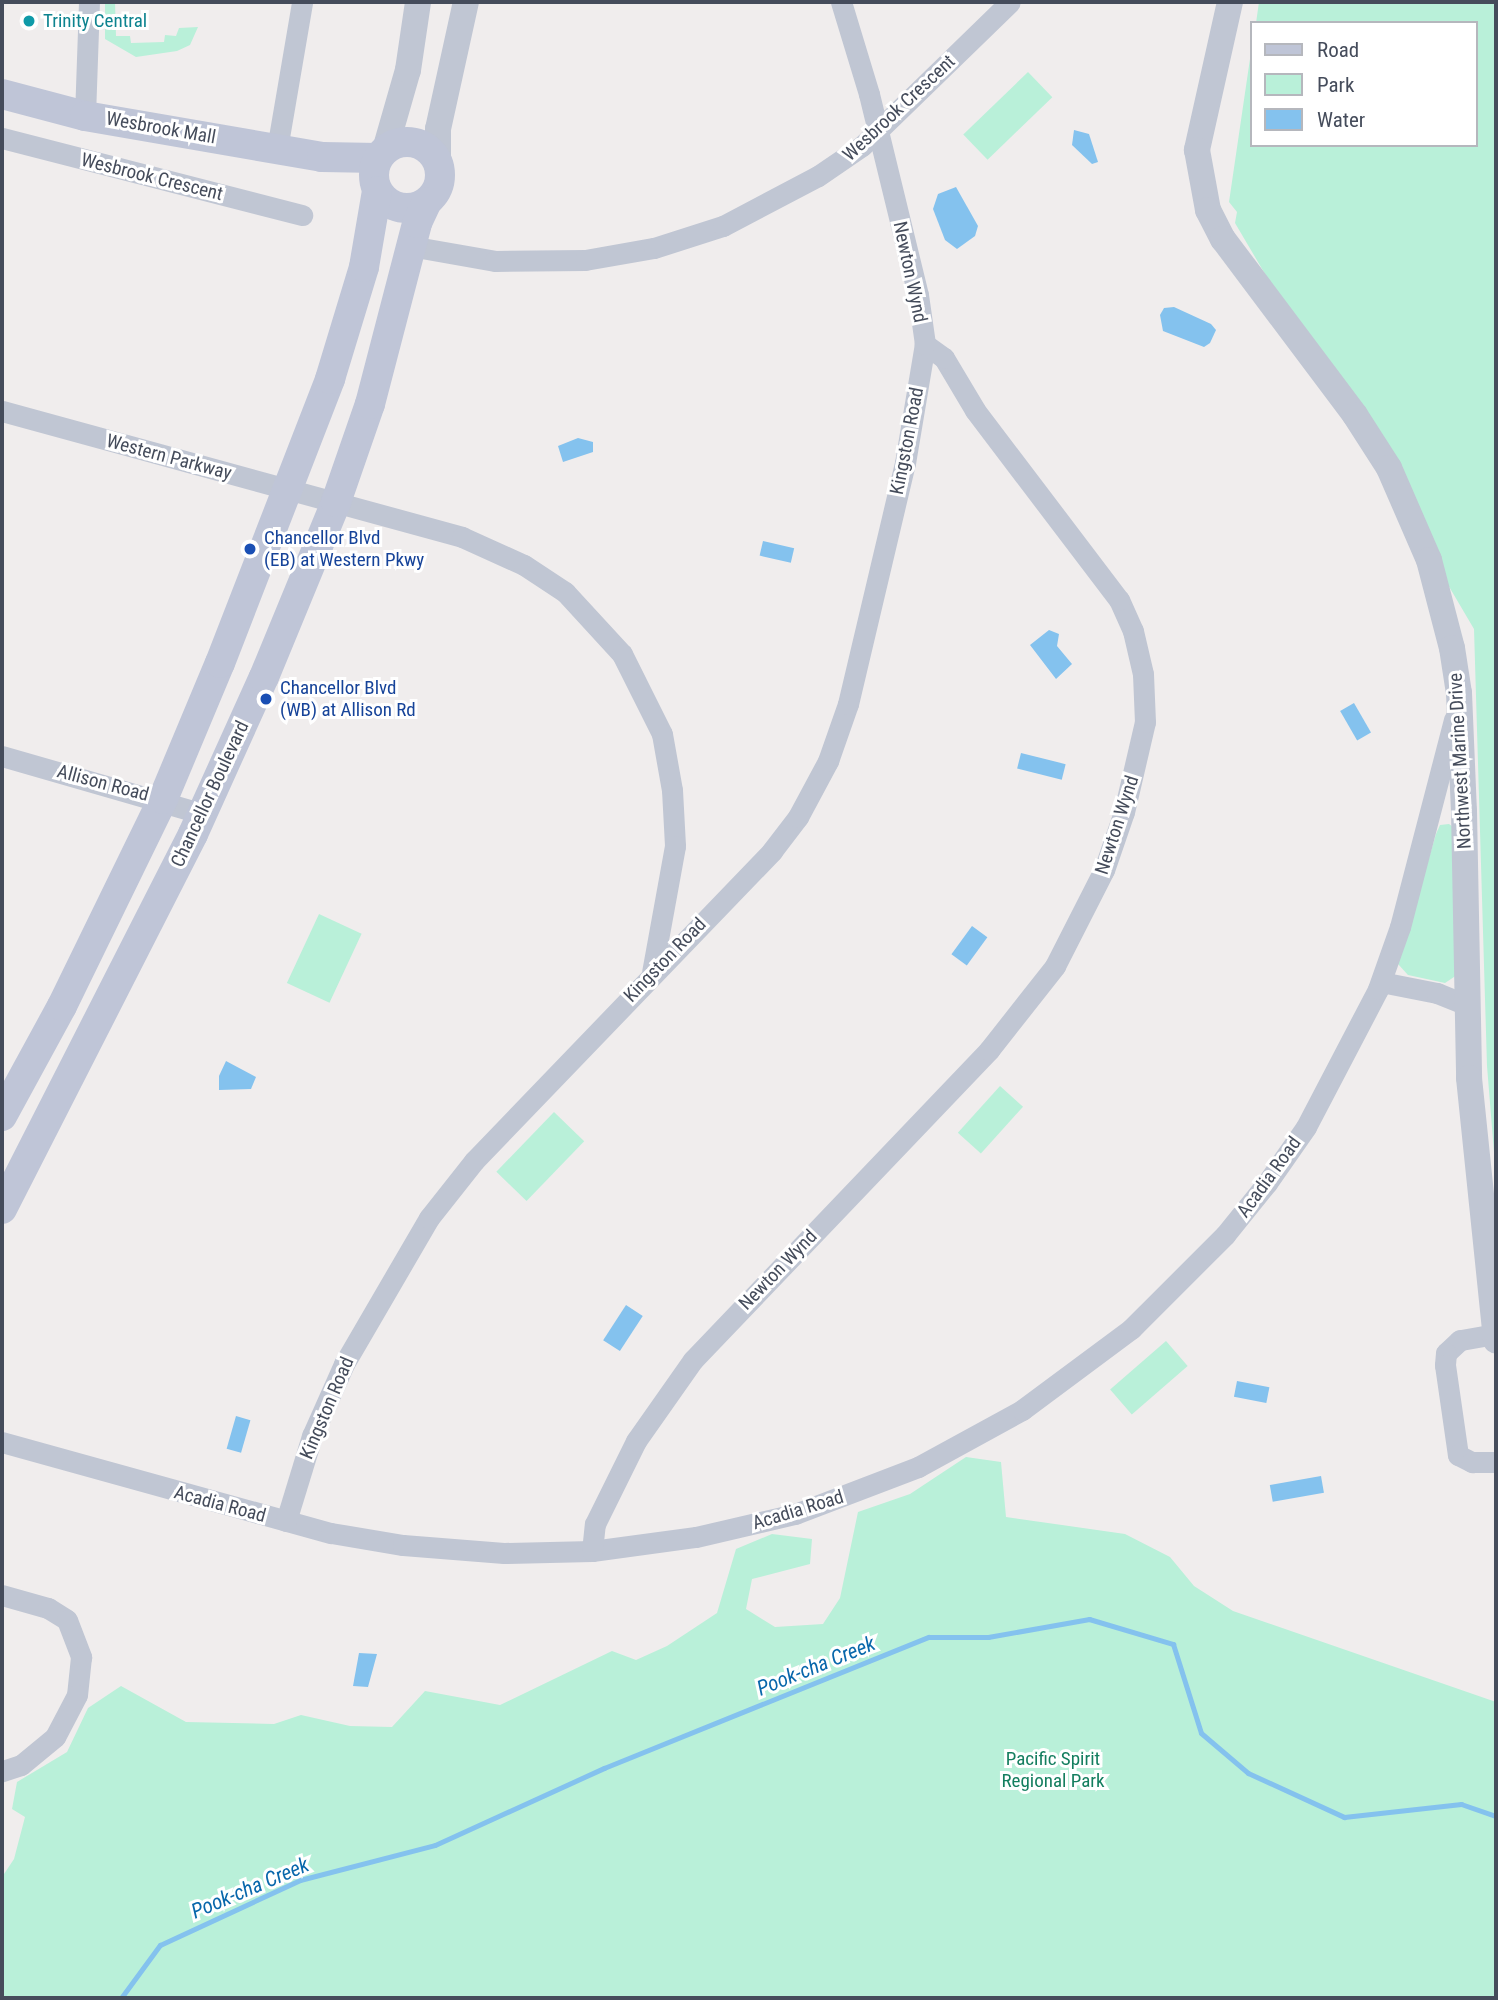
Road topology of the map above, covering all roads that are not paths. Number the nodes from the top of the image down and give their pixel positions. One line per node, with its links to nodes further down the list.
1 (89, 2): 9 (street)
2 (302, 2): 12 (street)
3 (418, 2): 14 (street)
4 (466, 2): 13 (street)
5 (841, 2): 10 (street, Newton Wynd)
6 (1010, 2): 10 (street, Wesbrook Crescent)
7 (1230, 2): 22 (street, Northwest Marine Drive)
8 (2, 94): 9 (main road, Wesbrook Mall)
9 (85, 116): 12 (main road, Wesbrook Mall)
10 (875, 133): 17 (street, Wesbrook Crescent); 18 (street, Newton Wynd)
11 (2, 138): 16 (street, Wesbrook Crescent)
12 (277, 149): 14 (main road, Wesbrook Mall)
13 (438, 162): 14 (main road); 15 (main road)
14 (378, 170): 15 (main road); 20 (main road)
15 (427, 202): 17 (main road, Chancellor Boulevard)
16 (302, 215)
17 (410, 246): 21 (main road, Chancellor Boulevard)
18 (925, 344): 28 (street, Kingston Road); 38 (street, Newton Wynd)
19 (2, 411): 20 (street, Western Parkway)
20 (290, 489): 21 (street, Western Parkway); 24 (main road)
21 (336, 502): 26 (main road, Chancellor Boulevard); 28 (street, Western Parkway)
22 (1459, 693): 25 (street, Northwest Marine Drive); 27 (street, Acadia Road)
23 (2, 756): 24 (street, Allison Road)
24 (163, 799): 26 (street, Allison Road); 31 (main road)
25 (1464, 811): 27 (street); 30 (street, Northwest Marine Drive)
26 (203, 814): 32 (main road, Chancellor Boulevard)
27 (1427, 822): 29 (street, Acadia Road)
28 (652, 972): 37 (street, Kingston Road)
29 (1381, 982): 30 (street); 38 (street, Acadia Road)
30 (1466, 1005): 33 (street, Northwest Marine Drive)
31 (2, 1116)
32 (2, 1209)
33 (1495, 1334): 34 (street, Northwest Marine Drive); 36 (street)
34 (1496, 1341)
35 (2, 1442): 37 (street, Acadia Road)
36 (1496, 1462)
37 (286, 1521): 38 (street, Acadia Road)
38 (593, 1551)
39 (2, 1595): 40 (street)
40 (2, 1771)

